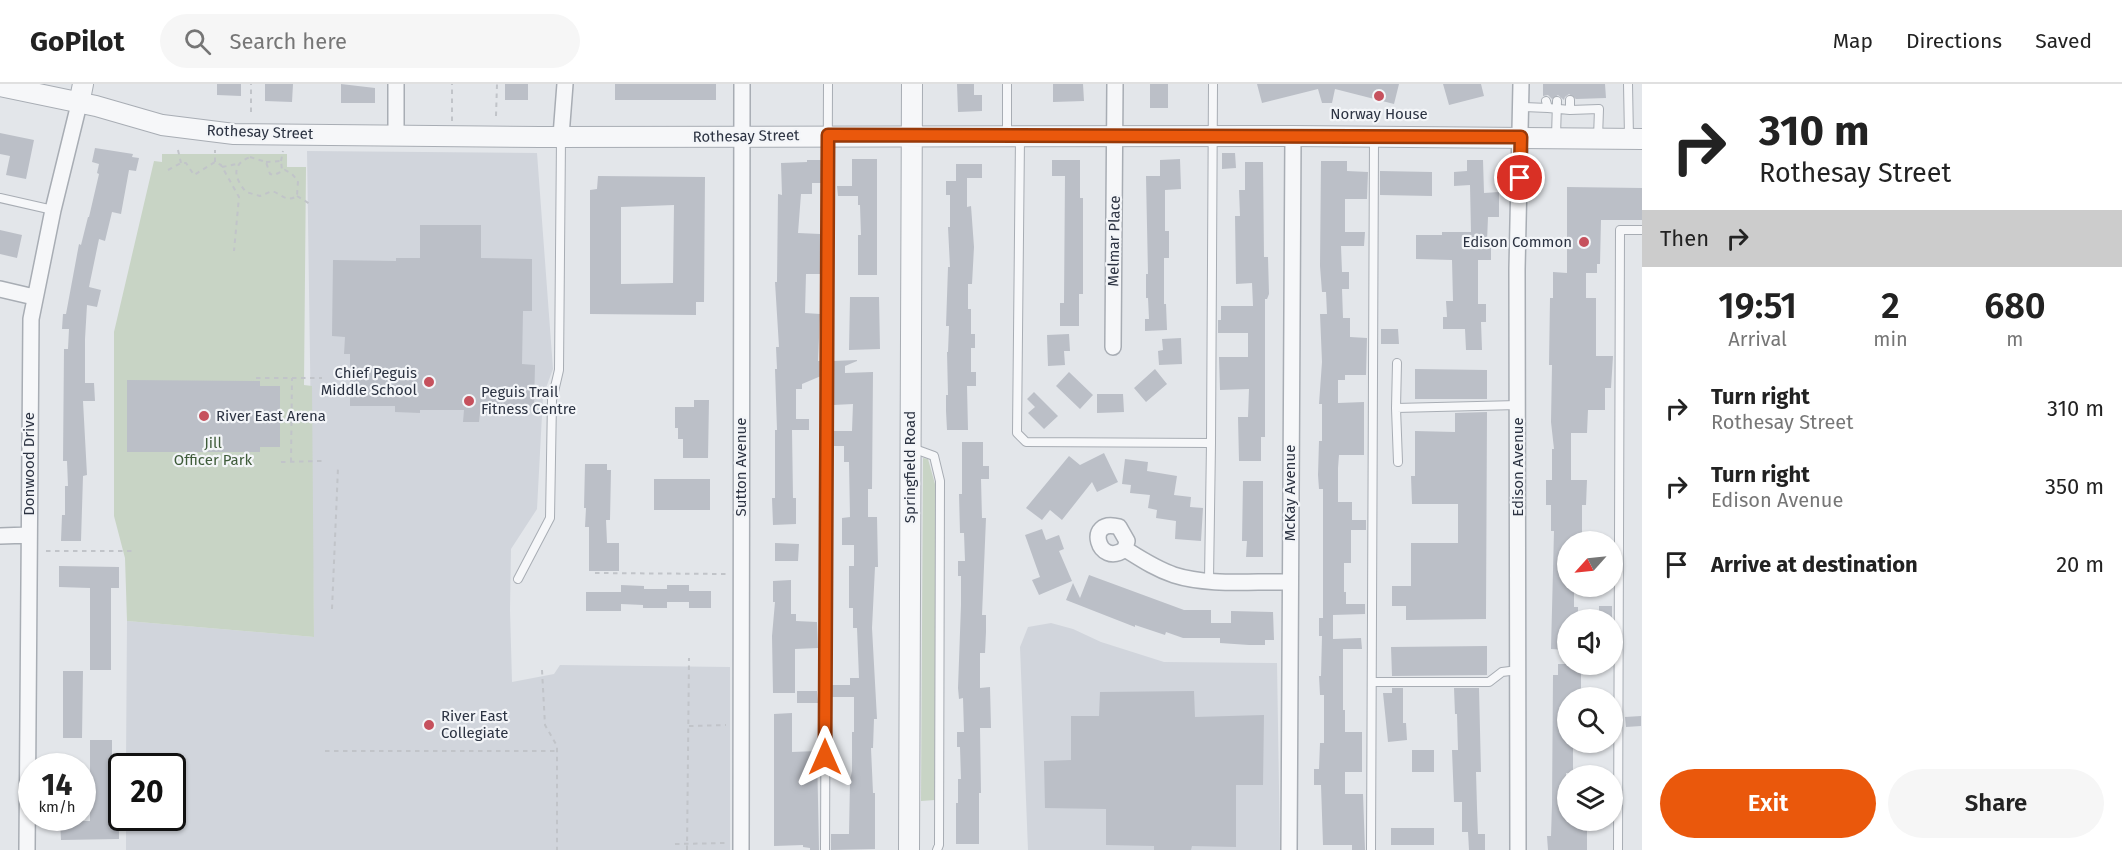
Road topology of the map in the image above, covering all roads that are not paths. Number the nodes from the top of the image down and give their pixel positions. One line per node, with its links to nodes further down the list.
1 (83, 84): 15 (street, Donwood Drive)
2 (396, 84): 19 (street)
3 (565, 84): 22 (street)
4 (742, 84): 27 (street, Sutton Avenue)
5 (828, 84): 20 (lane)
6 (912, 84): 21 (street, Springfield Road)
7 (1007, 84): 23 (lane)
8 (1115, 84): 24 (street, Melmar Place)
9 (1213, 84): 25 (lane)
10 (1521, 84): 16 (street, Edison Avenue)
11 (1628, 84): 32 (lane)
12 (0, 86): 15 (street, Rothesay Street)
13 (1570, 100): 18 (lane)
14 (1557, 101): 17 (lane)
15 (79, 104): 19 (street, Rothesay Street); 34 (street, Donwood Drive)
16 (1521, 107): 17 (lane); 29 (street, Edison Avenue)
17 (1557, 110): 18 (lane); 30 (lane)
18 (1570, 110): 31 (lane)
19 (396, 135): 22 (street, Rothesay Street)
20 (828, 135): 21 (street, Rothesay Street); 27 (street, Rothesay Street); 55 (lane)
21 (912, 135): 23 (street, Rothesay Street); 43 (street, Springfield Road)
22 (561, 136): 27 (street, Rothesay Street); 48 (lane)
23 (1013, 136): 24 (street, Rothesay Street); 42 (lane)
24 (1114, 136): 25 (street, Rothesay Street); 38 (street, Melmar Place)
25 (1213, 136): 26 (street, Rothesay Street); 42 (lane)
26 (1293, 136): 28 (street, Rothesay Street); 50 (street, McKay Avenue)
27 (742, 137): 53 (street, Sutton Avenue)
28 (1374, 137): 29 (street, Rothesay Street); 52 (lane)
29 (1521, 137): 30 (street, Rothesay Street); 40 (street, Edison Avenue)
30 (1556, 137): 31 (street, Rothesay Street)
31 (1598, 138): 32 (street, Rothesay Street)
32 (1635, 139)
33 (0, 198): 34 (lane)
34 (53, 210): 37 (street, Donwood Drive)
35 (1642, 230): 61 (lane)
36 (0, 289): 37 (street)
37 (34, 297): 45 (street, Donwood Drive)
38 (1113, 347)
39 (1397, 363): 41 (lane)
40 (1518, 405): 41 (lane); 51 (street, Edison Avenue)
41 (1396, 408): 44 (lane)
42 (1212, 443): 49 (lane)
43 (910, 447): 56 (street, Springfield Road); 57 (lane)
44 (1398, 462)
45 (28, 535): 46 (street); 54 (street, Donwood Drive)
46 (0, 536)
47 (1125, 549): 49 (street)
48 (518, 579)
49 (1209, 580): 50 (street)
50 (1289, 582): 58 (street, McKay Avenue)
51 (1518, 670): 52 (lane); 60 (street, Edison Avenue)
52 (1372, 682): 59 (lane)
53 (741, 846)
54 (27, 850)
55 (825, 850)
56 (909, 850)
57 (937, 850)
58 (1289, 850)
59 (1371, 850)
60 (1518, 850)
61 (1618, 850)

